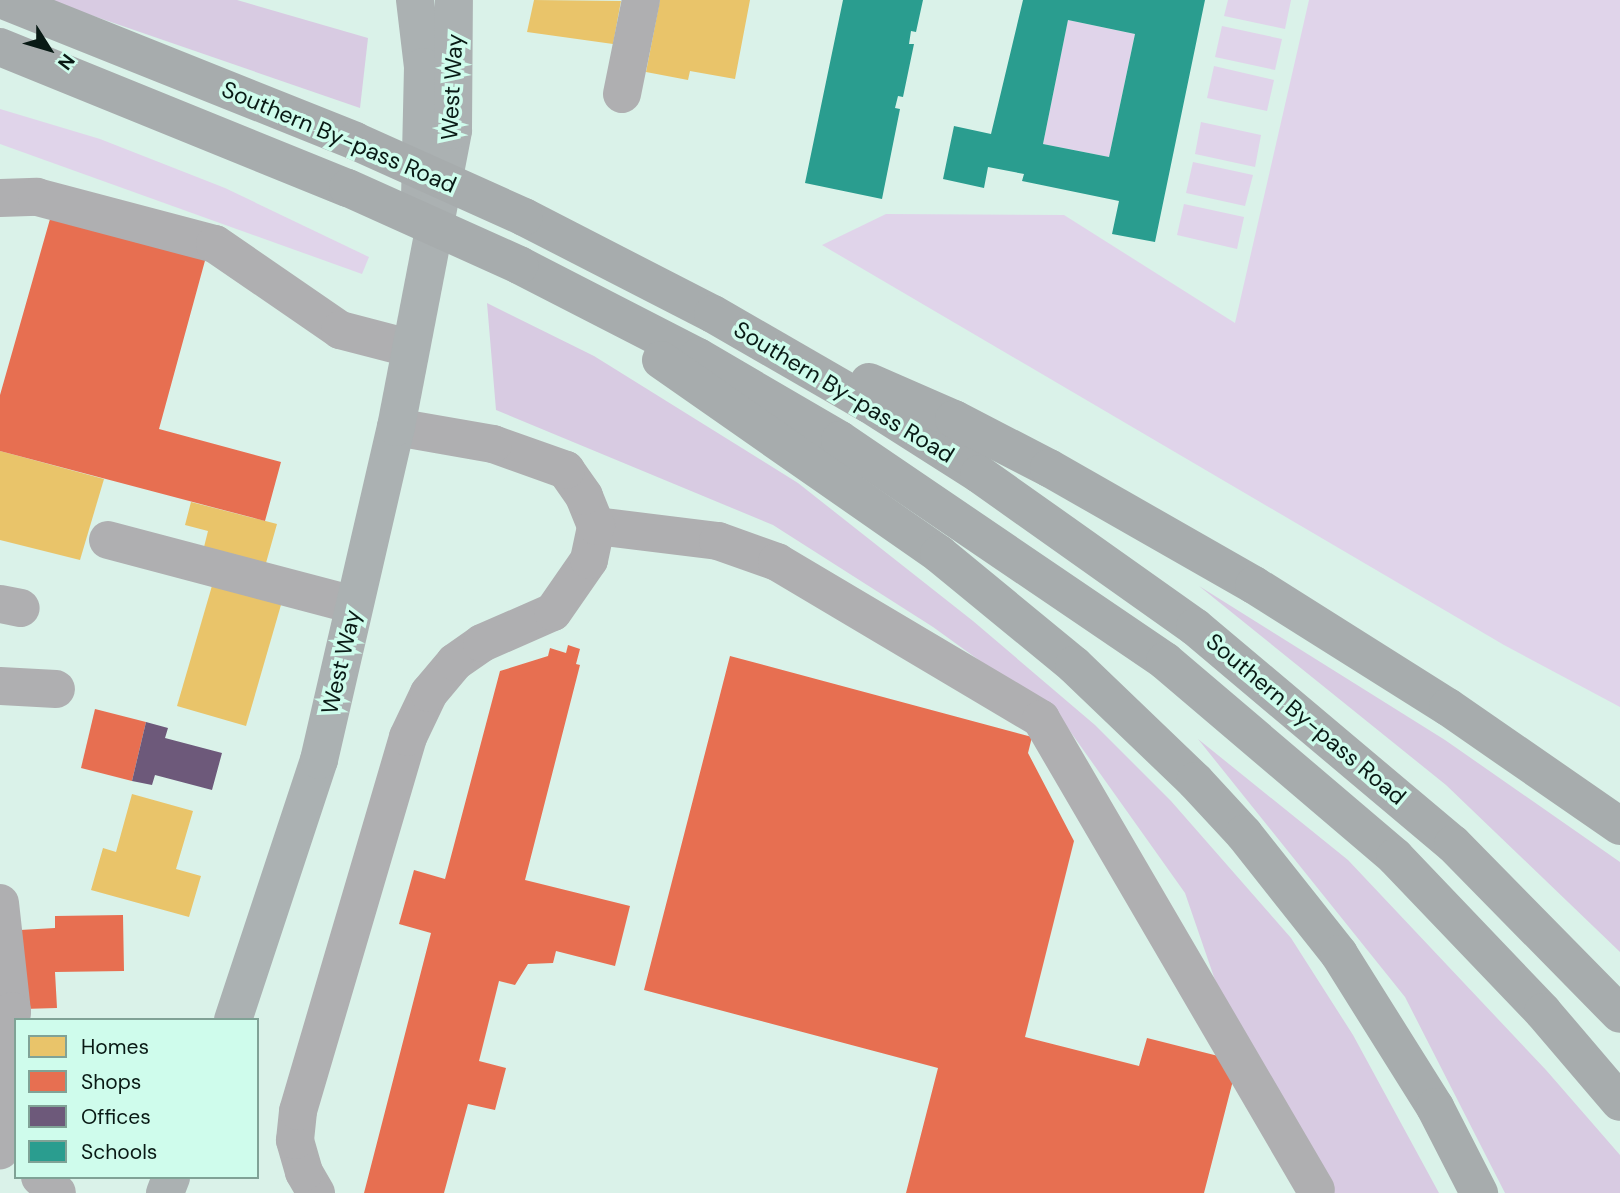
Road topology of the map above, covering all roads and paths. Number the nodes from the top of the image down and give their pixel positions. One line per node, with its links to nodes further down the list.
1 (3, 0): 11 (highway, Southern By-pass Road, bridge)
2 (415, 0): 10 (main road, West Way)
3 (448, 0): 4 (street)
4 (454, 0): 10 (main road, West Way)
5 (641, 0): 7 (street)
6 (0, 47): 9 (highway, Southern By-pass Road, bridge)
7 (622, 94)
8 (0, 198): 12 (street)
9 (563, 286): 24 (highway, Southern By-pass Road); 30 (highway)
10 (418, 296): 12 (main road, West Way)
11 (713, 314): 19 (highway); 21 (highway, Southern By-pass Road)
12 (409, 348): 13 (main road, West Way)
13 (396, 427): 14 (street); 16 (main road, West Way)
14 (596, 526): 27 (street); 29 (street)
15 (108, 540): 16 (street)
16 (354, 605): 22 (main road, West Way)
17 (0, 685): 18 (street)
18 (56, 690)
19 (1620, 826)
20 (0, 903): 23 (street)
21 (1620, 1014)
22 (234, 1018)
23 (6, 1092): 25 (street)
24 (1620, 1102)
25 (0, 1150)
26 (42, 1179): 28 (street)
27 (1316, 1190)
28 (57, 1193)
29 (316, 1193)
30 (1479, 1193)

